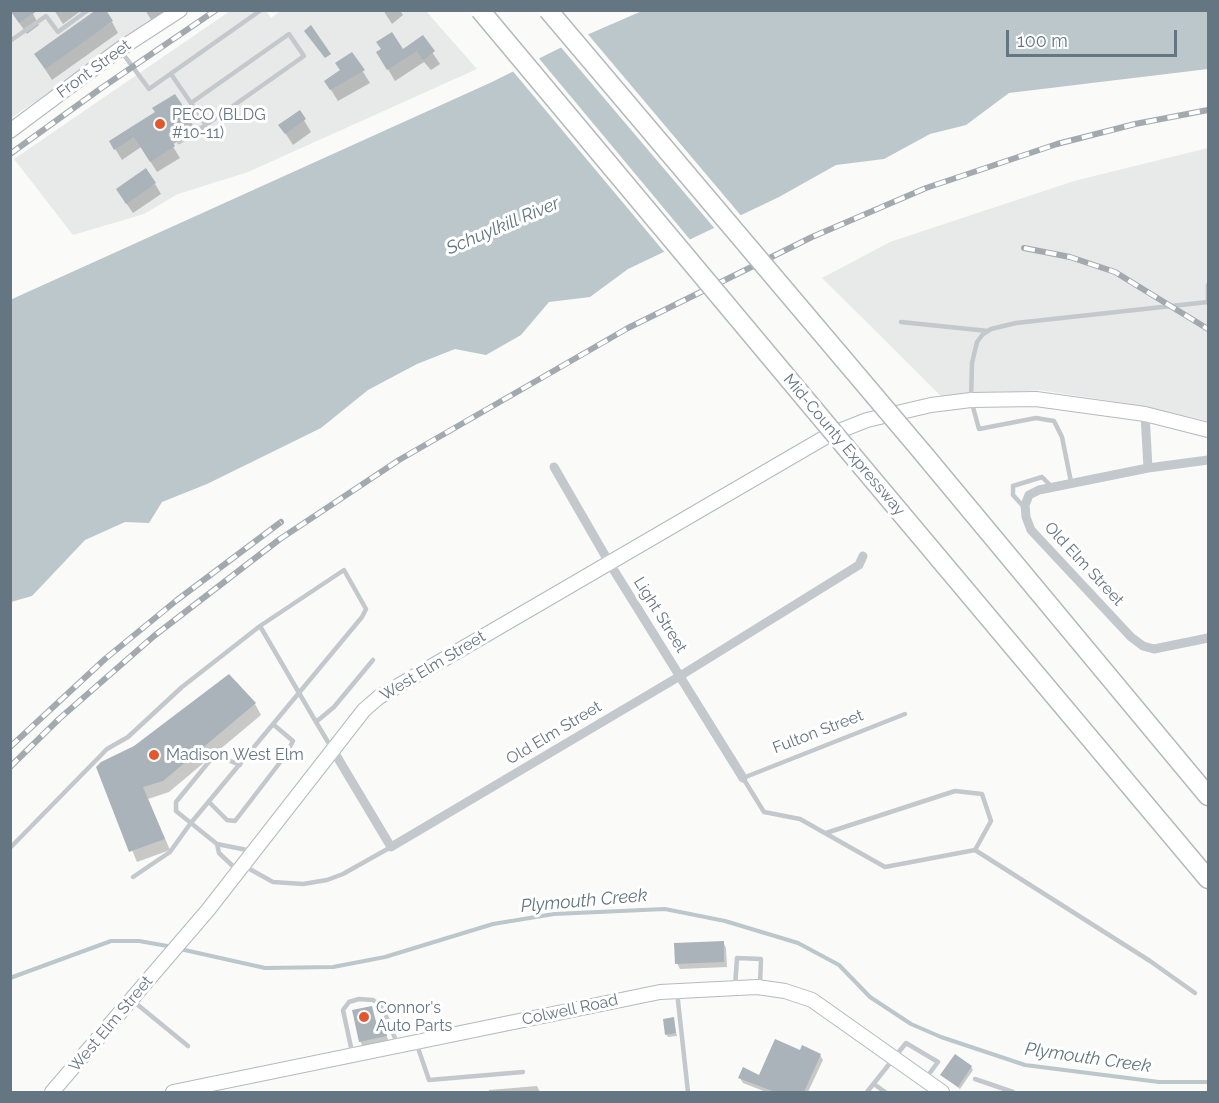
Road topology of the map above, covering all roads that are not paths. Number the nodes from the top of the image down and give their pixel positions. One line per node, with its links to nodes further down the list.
1 (88, 10): 6 (lane)
2 (180, 10): 7 (main road, Front Street)
3 (261, 10): 8 (lane)
4 (480, 10): 50 (highway, Mid-County Expressway, bridge)
5 (548, 10): 39 (highway, bridge)
6 (10, 41)
7 (120, 49): 8 (lane); 11 (main road, Front Street)
8 (171, 74): 9 (lane)
9 (190, 103): 10 (lane); 10 (lane)
10 (206, 124): 12 (lane)
11 (10, 131)
12 (179, 142)
13 (1209, 285): 14 (lane)
14 (1208, 302): 16 (lane)
15 (901, 322): 16 (lane)
16 (988, 331): 17 (lane)
17 (971, 400): 18 (main road, West Elm Street); 23 (lane); 27 (main road, West Elm Street)
18 (1144, 414): 19 (main road, West Elm Street); 22 (street)
19 (1209, 430)
20 (1209, 460): 22 (street)
21 (554, 467): 27 (street, Light Street)
22 (1148, 468): 23 (street)
23 (1072, 483): 24 (street)
24 (1052, 487): 25 (street); 25 (lane)
25 (1025, 508): 29 (street, Old Elm Street)
26 (863, 556): 31 (street, Old Elm Street)
27 (610, 564): 31 (street, Light Street); 36 (main road, West Elm Street)
28 (260, 626): 32 (lane); 32 (lane); 45 (lane)
29 (1209, 638)
30 (374, 660): 34 (lane)
31 (680, 676): 38 (street, Light Street); 44 (street, Old Elm Street)
32 (299, 695): 34 (lane); 35 (lane)
33 (905, 714): 38 (lane, Fulton Street)
34 (316, 722): 36 (lane)
35 (274, 725): 37 (lane); 40 (lane)
36 (333, 750): 44 (street); 47 (main road, West Elm Street)
37 (240, 765): 40 (lane); 41 (lane)
38 (742, 778): 42 (lane)
39 (1209, 796)
40 (209, 802): 41 (lane)
41 (190, 824): 43 (lane); 49 (lane)
42 (826, 833): 46 (lane); 46 (lane)
43 (217, 844): 47 (lane); 48 (lane, Old Elm Street)
44 (391, 847): 48 (lane, Old Elm Street)
45 (10, 848)
46 (975, 850): 54 (lane)
47 (254, 852): 48 (main road, West Elm Street)
48 (241, 868): 55 (main road, West Elm Street)
49 (133, 877)
50 (1209, 879)
51 (735, 987): 52 (main road, Colwell Road); 52 (lane); 53 (main road, Colwell Road)
52 (760, 987): 60 (main road, Colwell Road)
53 (676, 990): 56 (main road, Colwell Road); 67 (lane)
54 (1195, 993)
55 (131, 1000): 57 (lane); 65 (main road, West Elm Street)
56 (416, 1042): 58 (main road, Colwell Road); 61 (lane)
57 (188, 1046)
58 (398, 1046): 59 (main road, Colwell Road); 59 (lane)
59 (352, 1055): 66 (main road, Colwell Road)
60 (895, 1059): 63 (main road, Colwell Road); 63 (lane); 64 (lane)
61 (523, 1072)
62 (975, 1079): 71 (lane)
63 (924, 1080): 70 (main road, Colwell Road)
64 (874, 1084): 68 (lane); 69 (lane)
65 (52, 1092)
66 (172, 1092)
67 (688, 1092)
68 (867, 1092)
69 (885, 1092)
70 (942, 1092)
71 (1013, 1092)

